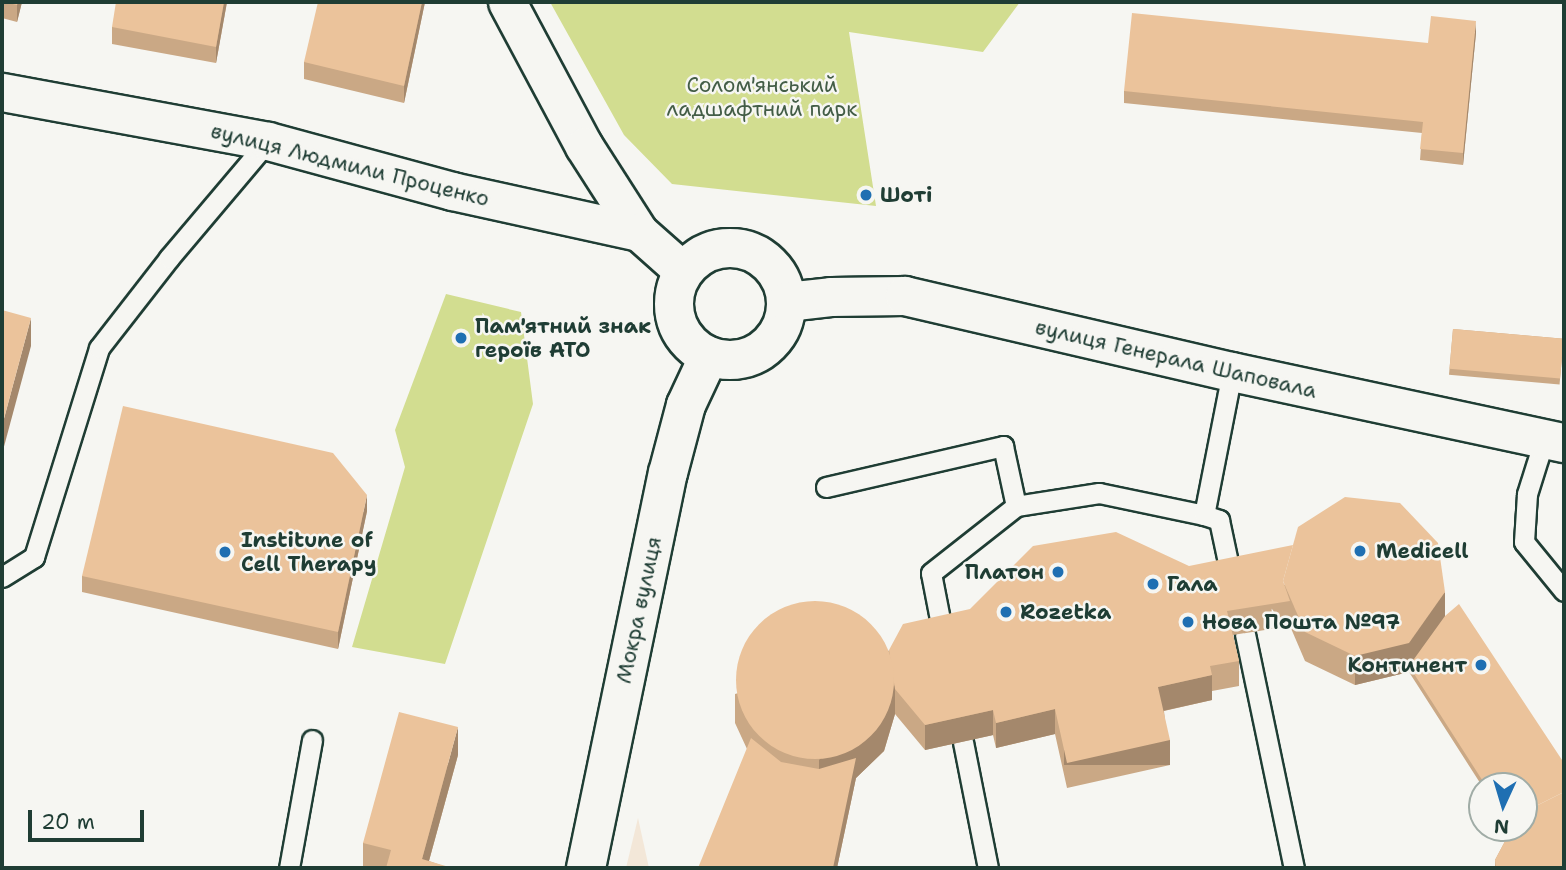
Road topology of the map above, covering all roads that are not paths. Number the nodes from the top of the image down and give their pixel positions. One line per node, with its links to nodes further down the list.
1 (507, 2): 4 (street)
2 (2, 92): 3 (street, вулиця Людмили Проценко)
3 (268, 141): 4 (street, вулиця Людмили Проценко); 13 (lane)
4 (639, 232): 5 (street, вулиця Людмили Проценко)
5 (683, 271): 6 (street); 7 (street)
6 (787, 302): 7 (street); 8 (street, вулиця Генерала Шаповала)
7 (709, 356): 21 (street, Мокра вулиця)
8 (1232, 372): 9 (street, вулиця Генерала Шаповала); 12 (lane)
9 (1554, 441): 15 (lane)
10 (826, 487): 11 (lane)
11 (1016, 506): 12 (lane); 17 (lane)
12 (1204, 515): 14 (lane)
13 (2, 577)
14 (1232, 581)
15 (1564, 591)
16 (1245, 634): 23 (lane)
17 (944, 640)
18 (312, 740): 20 (lane)
19 (962, 741): 22 (lane)
20 (289, 868)
21 (586, 868)
22 (988, 868)
23 (1294, 868)

